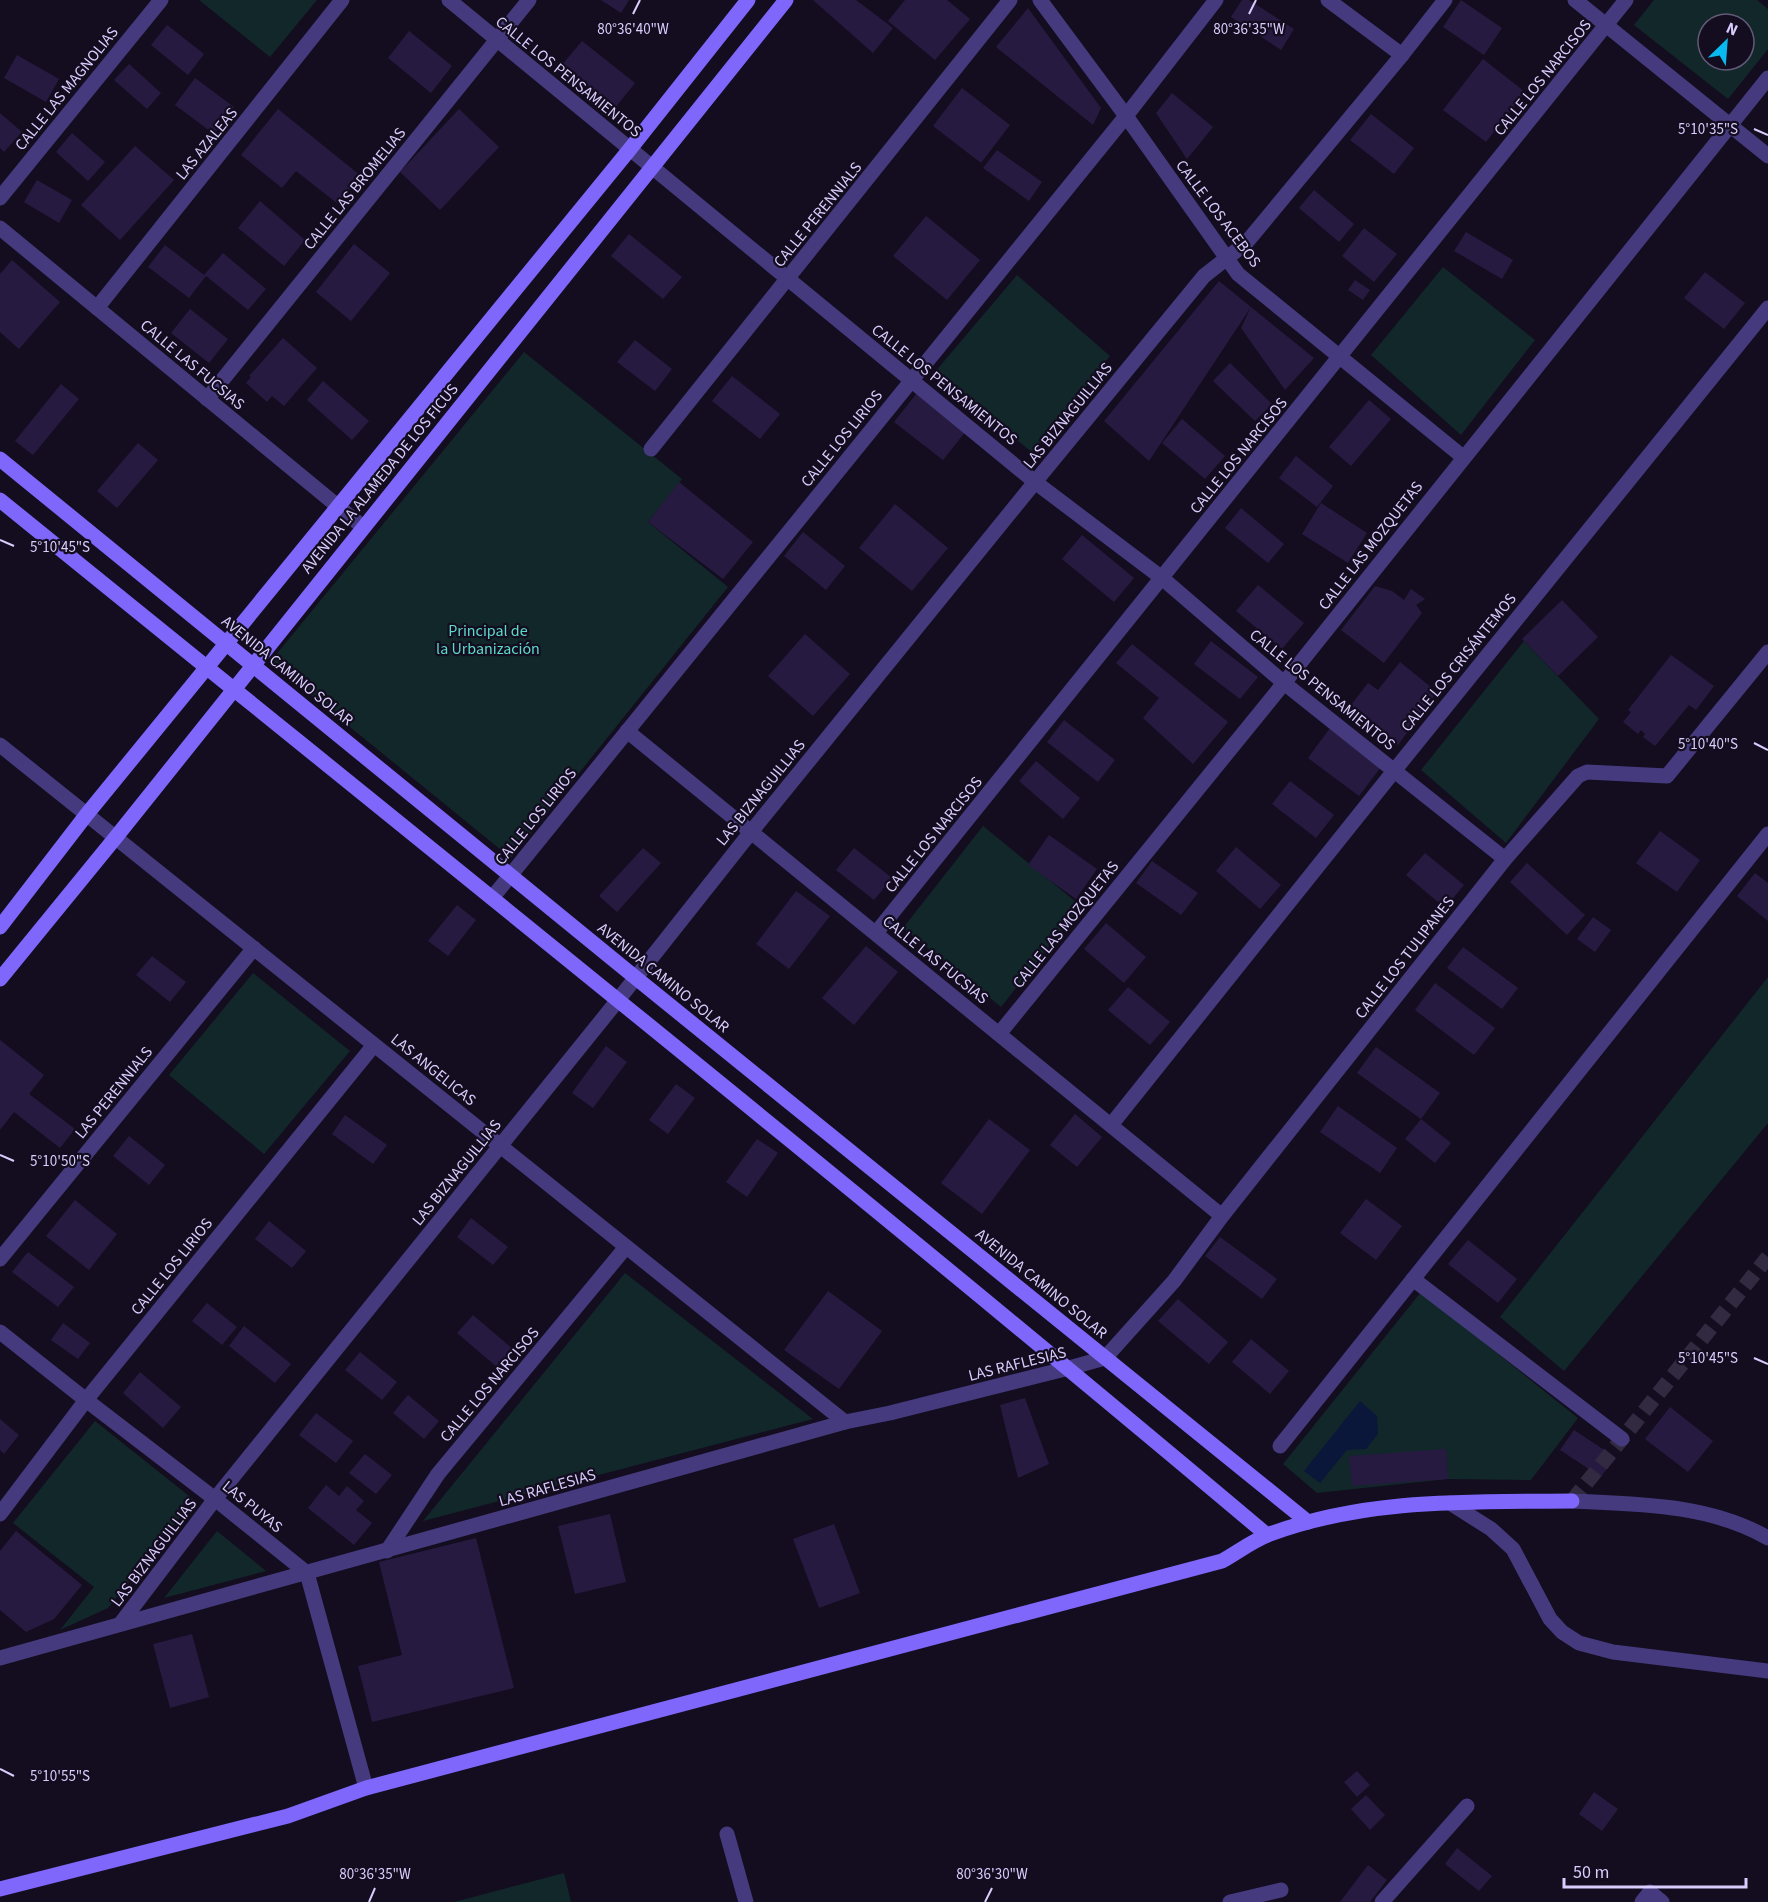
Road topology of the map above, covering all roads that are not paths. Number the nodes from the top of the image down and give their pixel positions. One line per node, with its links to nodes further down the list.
1 (161, 0): 23 (street, CALLE LAS MAGNOLIAS)
2 (342, 0): 27 (street, LAS AZALEAS)
3 (449, 0): 15 (street, CALLE LOS PENSAMIENTOS)
4 (529, 0): 15 (street, CALLE LAS BROMELIAS)
5 (748, 0): 20 (street, AVENIDA LA ALAMEDA DE LOS FICUS)
6 (786, 0): 22 (street, AVENIDA LA ALAMEDA DE LOS FICUS)
7 (1010, 0): 26 (street, CALLE PERENNIALS)
8 (1040, 0): 18 (street, CALLE LOS ACEBOS)
9 (1216, 0): 18 (street, CALLE LOS LIRIOS)
10 (1328, 0): 16 (street)
11 (1445, 0): 16 (street, LAS BIZNAGUILLIAS)
12 (1575, 0): 14 (street)
13 (1626, 0): 14 (street, CALLE LOS NARCISOS)
14 (1606, 26): 19 (street); 29 (street, CALLE LOS NARCISOS)
15 (498, 40): 20 (street, CALLE LOS PENSAMIENTOS); 31 (street, CALLE LAS BROMELIAS)
16 (1402, 55): 25 (street, LAS BIZNAGUILLIAS)
17 (1768, 78): 19 (street, CALLE LAS MOZQUETAS)
18 (1126, 116): 25 (street, CALLE LOS ACEBOS); 30 (street, CALLE LOS LIRIOS)
19 (1730, 125): 21 (street); 33 (street, CALLE LAS MOZQUETAS)
20 (630, 149): 22 (street, CALLE LOS PENSAMIENTOS); 37 (street, AVENIDA LA ALAMEDA DE LOS FICUS)
21 (1768, 156)
22 (651, 167): 26 (street, CALLE LOS PENSAMIENTOS); 38 (street, AVENIDA LA ALAMEDA DE LOS FICUS)
23 (0, 198)
24 (0, 228): 27 (street, CALLE LAS FUCSIAS)
25 (1228, 259): 29 (street, CALLE LOS ACEBOS); 35 (street, LAS BIZNAGUILLIAS)
26 (788, 279): 30 (street, CALLE LOS PENSAMIENTOS); 32 (street, CALLE PERENNIALS)
27 (97, 308): 31 (street, CALLE LAS FUCSIAS)
28 (1768, 308): 48 (street, CALLE LOS CRISÁNTEMOS)
29 (1340, 357): 33 (street, CALLE LOS ACEBOS); 39 (street, CALLE LOS NARCISOS)
30 (911, 380): 35 (street, CALLE LOS PENSAMIENTOS); 46 (street, CALLE LOS LIRIOS)
31 (207, 399): 37 (street, CALLE LAS FUCSIAS)
32 (651, 449)
33 (1463, 458): 44 (street, CALLE LAS MOZQUETAS)
34 (0, 459): 40 (street, AVENIDA CAMINO SOLAR)
35 (1035, 482): 39 (street, CALLE LOS PENSAMIENTOS); 50 (street, LAS BIZNAGUILLIAS)
36 (0, 500): 43 (street)
37 (338, 506): 38 (street, CALLE LAS FUCSIAS); 40 (street, AVENIDA LA ALAMEDA DE LOS FICUS)
38 (363, 527): 42 (street, AVENIDA LA ALAMEDA DE LOS FICUS)
39 (1162, 578): 44 (street, CALLE LOS PENSAMIENTOS); 57 (street, CALLE LOS NARCISOS)
40 (227, 644): 42 (street, AVENIDA CAMINO SOLAR); 43 (street, AVENIDA LA ALAMEDA DE LOS FICUS)
41 (1768, 652): 53 (street, CALLE LOS TULIPANES)
42 (253, 665): 45 (street, AVENIDA LA ALAMEDA DE LOS FICUS); 54 (street, AVENIDA CAMINO SOLAR)
43 (207, 668): 45 (street); 49 (street, AVENIDA LA ALAMEDA DE LOS FICUS)
44 (1284, 683): 48 (street, CALLE LOS PENSAMIENTOS); 62 (street, CALLE LAS MOZQUETAS)
45 (233, 690): 52 (street, AVENIDA LA ALAMEDA DE LOS FICUS); 55 (street)
46 (627, 731): 50 (street, CALLE LAS FUCSIAS); 54 (street, CALLE LOS LIRIOS)
47 (0, 745): 49 (street, LAS ANGELICAS)
48 (1394, 771): 53 (street, CALLE LOS PENSAMIENTOS); 64 (street, CALLE LOS CRISÁNTEMOS)
49 (87, 814): 52 (street, LAS ANGELICAS); 56 (street, AVENIDA LA ALAMEDA DE LOS FICUS)
50 (751, 832): 57 (street, CALLE LAS FUCSIAS); 59 (street, LAS BIZNAGUILLIAS)
51 (1768, 834): 69 (street)
52 (116, 837): 58 (street, LAS ANGELICAS); 60 (street, AVENIDA LA ALAMEDA DE LOS FICUS)
53 (1505, 859): 66 (street, CALLE LOS TULIPANES)
54 (511, 875): 55 (street, CALLE LOS LIRIOS); 59 (street, AVENIDA CAMINO SOLAR)
55 (492, 898): 61 (street)
56 (0, 927)
57 (876, 933): 62 (street, CALLE LAS FUCSIAS)
58 (254, 948): 63 (street, LAS ANGELICAS); 68 (street, LAS PERENNIALS)
59 (636, 978): 61 (street, LAS BIZNAGUILLIAS); 71 (street, AVENIDA CAMINO SOLAR)
60 (0, 979)
61 (618, 1000): 65 (street, LAS BIZNAGUILLIAS); 72 (street)
62 (999, 1034): 64 (street, CALLE LAS FUCSIAS)
63 (374, 1045): 65 (street, LAS ANGELICAS); 73 (street, CALLE LOS LIRIOS)
64 (1111, 1125): 66 (street, CALLE LAS FUCSIAS)
65 (500, 1146): 67 (street, LAS ANGELICAS); 77 (street, LAS BIZNAGUILLIAS)
66 (1222, 1216): 71 (street, CALLE LOS TULIPANES)
67 (626, 1247): 74 (street, LAS ANGELICAS); 83 (street, CALLE LOS NARCISOS)
68 (0, 1259)
69 (1413, 1279): 75 (street); 76 (street)
70 (0, 1332): 73 (street, LAS PUYAS)
71 (1105, 1358): 72 (street, LAS RAFLESIAS); 80 (street, AVENIDA CAMINO SOLAR)
72 (1070, 1368): 74 (street, LAS RAFLESIAS); 81 (street)
73 (86, 1400): 77 (street, LAS PUYAS); 79 (street, CALLE LOS LIRIOS)
74 (845, 1422): 83 (street, LAS RAFLESIAS)
75 (1622, 1439)
76 (1280, 1446)
77 (215, 1499): 84 (street, LAS PUYAS); 85 (street, LAS BIZNAGUILLIAS)
78 (1450, 1503): 80 (street); 82 (street); 87 (street)
79 (0, 1514)
80 (1308, 1522): 81 (street)
81 (1267, 1535): 88 (street)
82 (1768, 1538)
83 (387, 1551): 84 (street, LAS RAFLESIAS)
84 (307, 1573): 85 (street, LAS RAFLESIAS); 88 (street)
85 (121, 1623): 86 (street, LAS RAFLESIAS)
86 (0, 1658)
87 (1768, 1671)
88 (366, 1788): 91 (street)
89 (1467, 1806): 95 (street)
90 (727, 1834): 93 (street)
91 (0, 1890)
92 (1281, 1890): 94 (street)
93 (746, 1902)
94 (1230, 1902)
95 (1382, 1902)
96 (1642, 1902): 97 (street)
97 (1662, 1902)

